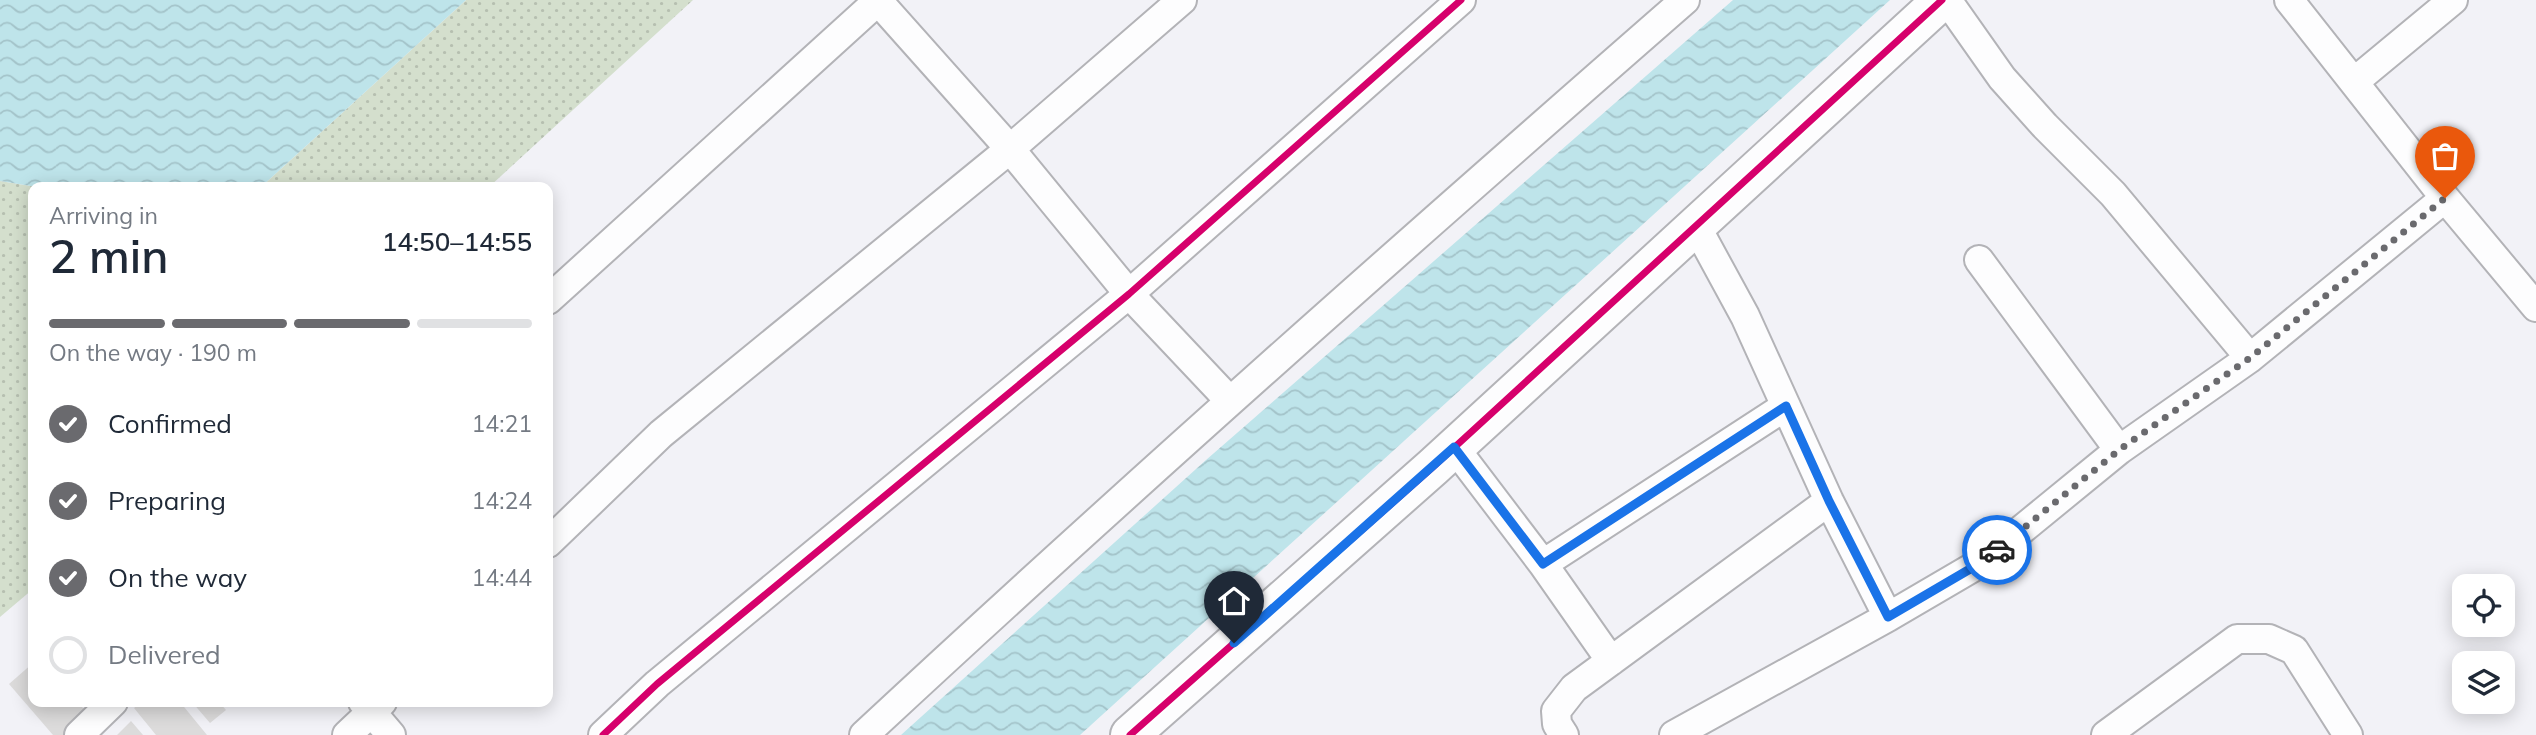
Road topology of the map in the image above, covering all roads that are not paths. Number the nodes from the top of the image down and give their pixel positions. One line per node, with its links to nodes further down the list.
1 (879, 0): 9 (street); 14 (street)
2 (1182, 0): 9 (street)
3 (1461, 0): 13 (street)
4 (1685, 0): 17 (street)
5 (1944, 0): 11 (street); 16 (street)
6 (2289, 0): 8 (street)
7 (2453, 0): 8 (street)
8 (2354, 82): 10 (street)
9 (1010, 149): 13 (street); 22 (street)
10 (2445, 198): 15 (street); 16 (street)
11 (1696, 226): 18 (street); 19 (street)
12 (1979, 260): 20 (street)
13 (1129, 294): 17 (street); 32 (street)
14 (553, 295)
15 (2536, 307)
16 (2250, 358): 20 (street)
17 (1230, 401): 33 (street)
18 (1786, 406): 21 (street); 23 (street)
19 (1454, 447): 23 (street); 34 (street)
20 (2119, 450): 24 (street)
21 (1829, 501): 24 (street); 25 (street)
22 (553, 538)
23 (1543, 564): 25 (street)
24 (1888, 617): 36 (street)
25 (1611, 661): 35 (street)
26 (108, 707): 29 (street)
27 (370, 707): 30 (street)
28 (373, 707): 31 (street)
29 (79, 735)
30 (347, 735)
31 (391, 735)
32 (603, 735)
33 (864, 735)
34 (1130, 735)
35 (1564, 735)
36 (1674, 735)
37 (2106, 735): 38 (street)
38 (2348, 735)

